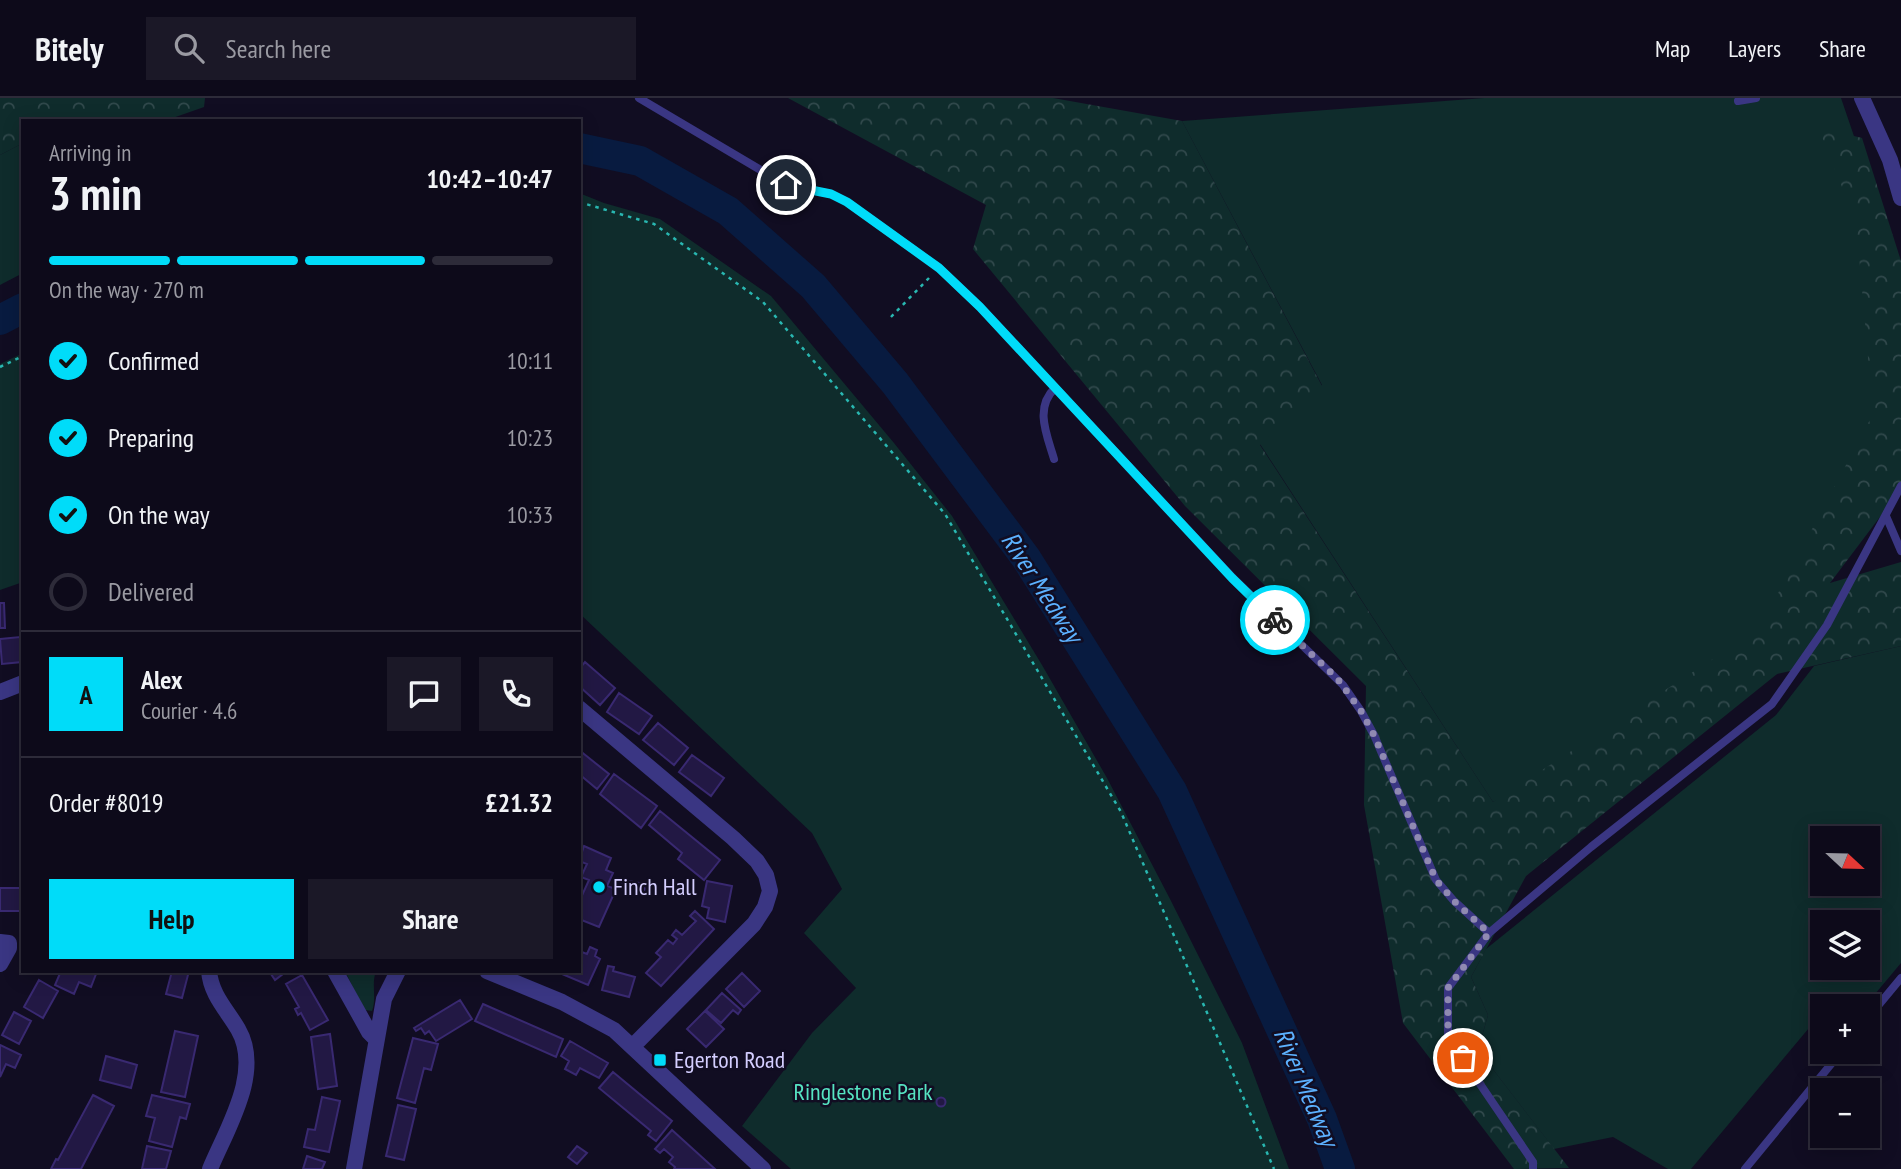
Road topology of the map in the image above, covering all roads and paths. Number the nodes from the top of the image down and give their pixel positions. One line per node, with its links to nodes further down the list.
1 (639, 98): 7 (lane)
2 (1756, 98): 4 (lane)
3 (1862, 98): 5 (street)
4 (1738, 101)
5 (1901, 198)
6 (581, 203): 34 (path)
7 (939, 268): 8 (path); 11 (lane)
8 (891, 317)
9 (21, 357): 10 (path)
10 (0, 367)
11 (1055, 388): 12 (lane); 19 (lane)
12 (1054, 459)
13 (1901, 486): 14 (lane)
14 (1886, 516): 15 (lane); 19 (lane)
15 (1901, 551)
16 (21, 684): 17 (street)
17 (0, 692)
18 (581, 710): 29 (street)
19 (1489, 933): 35 (lane)
20 (0, 942): 21 (street)
21 (0, 964)
22 (209, 973): 31 (street)
23 (336, 973): 28 (street)
24 (397, 973): 28 (street)
25 (496, 973): 29 (street)
26 (1901, 978): 27 (lane)
27 (1880, 1003)
28 (376, 1039): 32 (street)
29 (633, 1045): 33 (street)
30 (1831, 1064): 36 (lane)
31 (210, 1169)
32 (354, 1169)
33 (763, 1169)
34 (1274, 1169)
35 (1533, 1169)
36 (1745, 1169)

